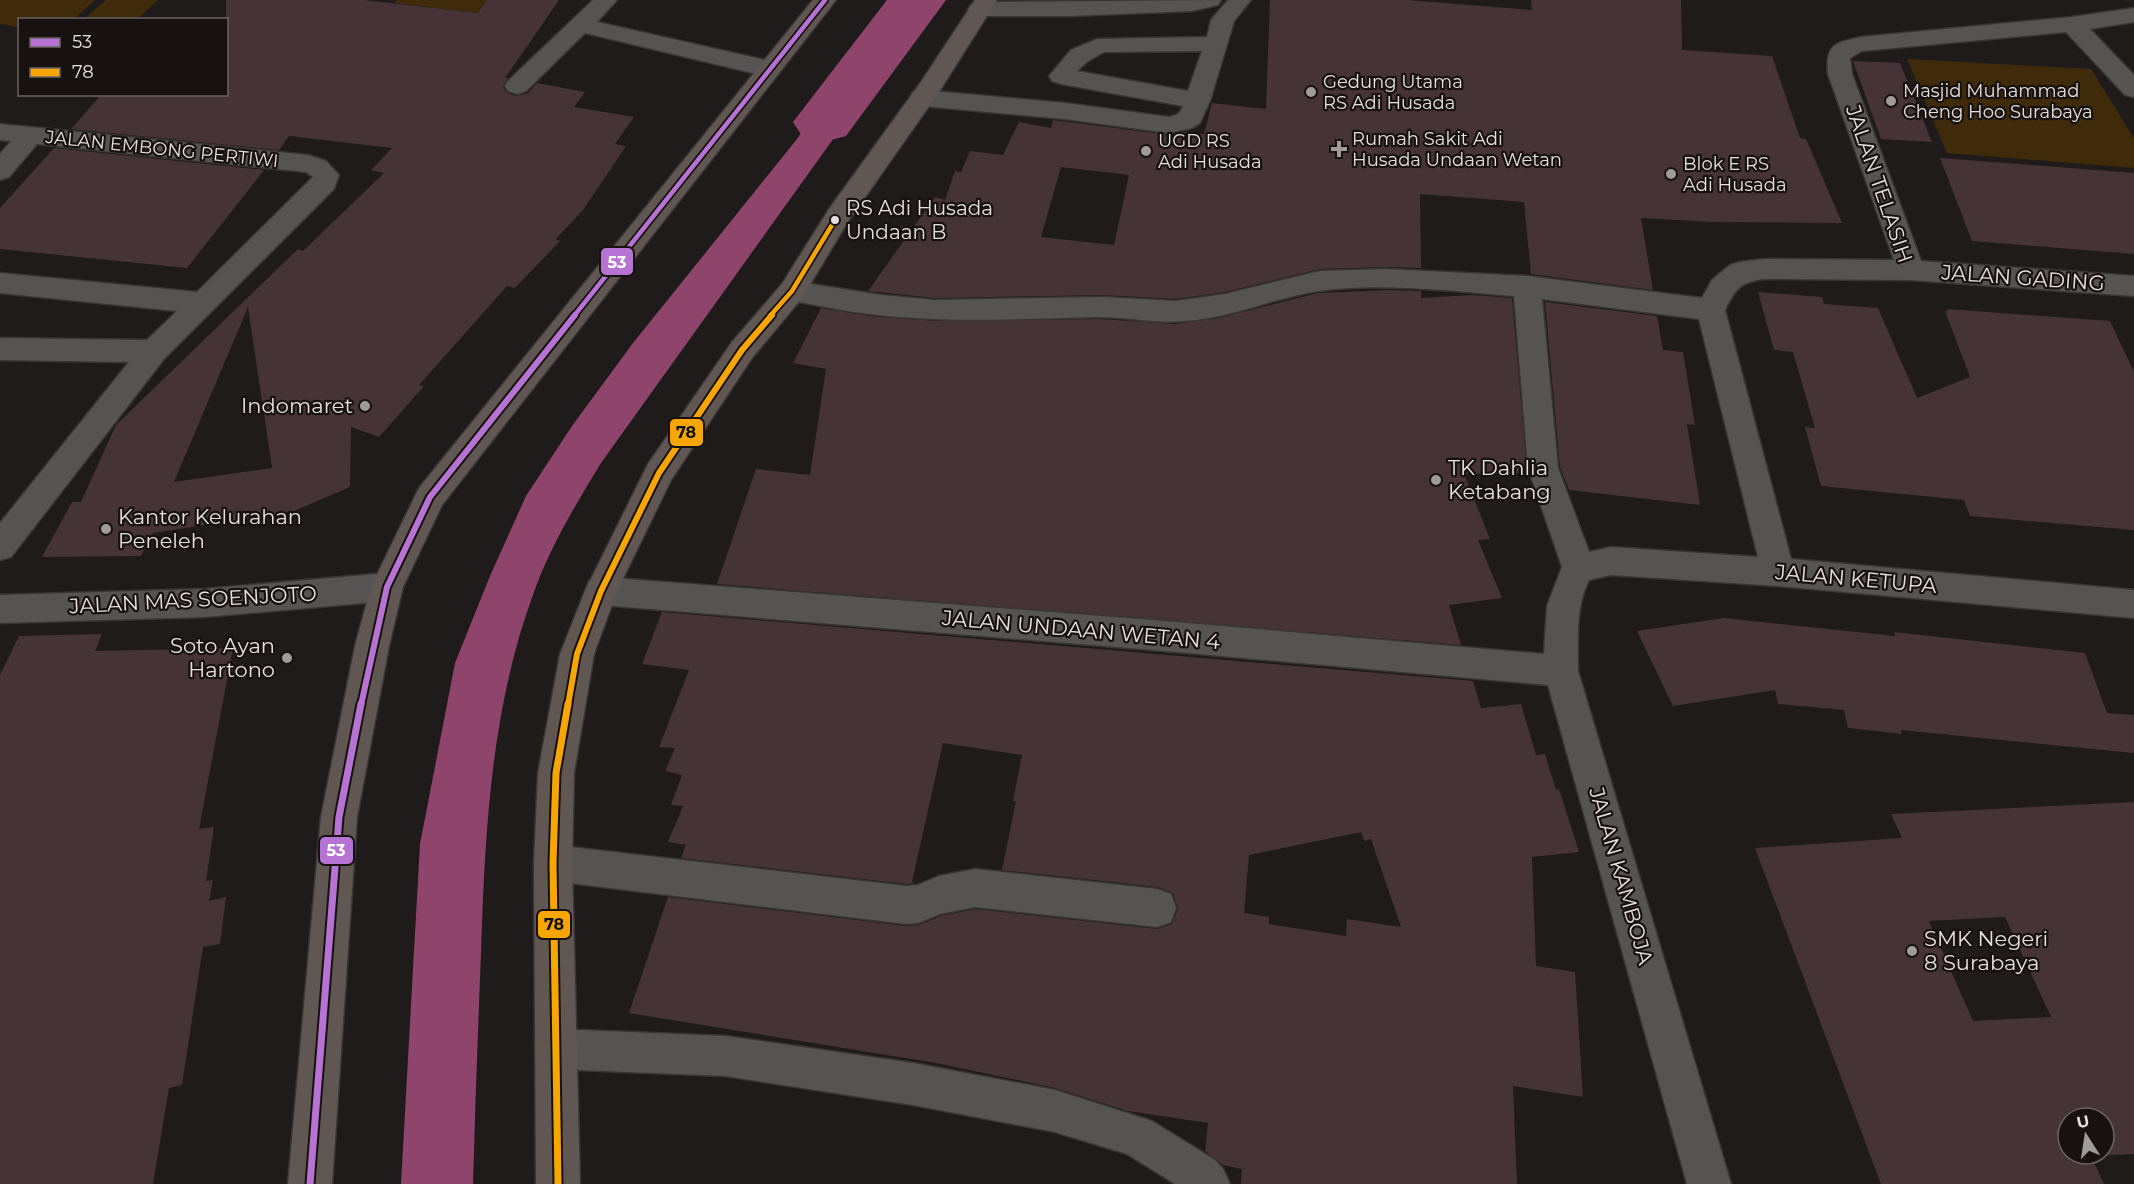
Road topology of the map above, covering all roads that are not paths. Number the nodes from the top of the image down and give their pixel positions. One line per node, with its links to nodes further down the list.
1 (606, 0): 7 (street)
2 (825, 0): 9 (main road)
3 (1227, 2): 4 (street); 8 (street)
4 (983, 5): 13 (main road)
5 (2134, 15): 6 (street, JALAN TELASIH)
6 (2072, 24): 12 (street); 19 (street, JALAN TELASIH)
7 (580, 25): 9 (street); 11 (street)
8 (1217, 44): 10 (street); 14 (street)
9 (769, 69): 31 (main road)
10 (1061, 76): 14 (street); 15 (street)
11 (517, 86)
12 (2134, 88)
13 (922, 98): 15 (street); 23 (main road)
14 (1198, 101): 15 (street)
15 (1043, 109)
16 (0, 132): 17 (street, JALAN EMBONG PERTIWI)
17 (31, 135): 18 (street); 24 (street, JALAN EMBONG PERTIWI)
18 (0, 171)
19 (1911, 270): 22 (street, JALAN GADING); 25 (street, JALAN TELASIH)
20 (0, 283): 24 (street)
21 (1527, 286): 23 (street); 25 (street); 29 (street)
22 (2134, 286)
23 (792, 291): 32 (main road)
24 (203, 303): 27 (street)
25 (1711, 310): 30 (street)
26 (0, 349): 27 (street)
27 (154, 351): 28 (street)
28 (0, 547)
29 (1578, 568): 30 (street, JALAN KETUPA); 35 (street, JALAN KAMBOJA)
30 (1778, 572): 33 (street, JALAN KETUPA)
31 (387, 587): 34 (street, JALAN MAS SOENJOTO); 39 (main road)
32 (601, 591): 35 (street, JALAN UNDAAN WETAN 4); 36 (main road)
33 (2134, 604)
34 (0, 609)
35 (1561, 671): 42 (street, JALAN KAMBOJA)
36 (553, 863): 37 (street); 38 (main road)
37 (1157, 908)
38 (555, 1048): 40 (main road); 41 (street)
39 (310, 1184)
40 (558, 1184)
41 (1208, 1184)
42 (1709, 1184)

